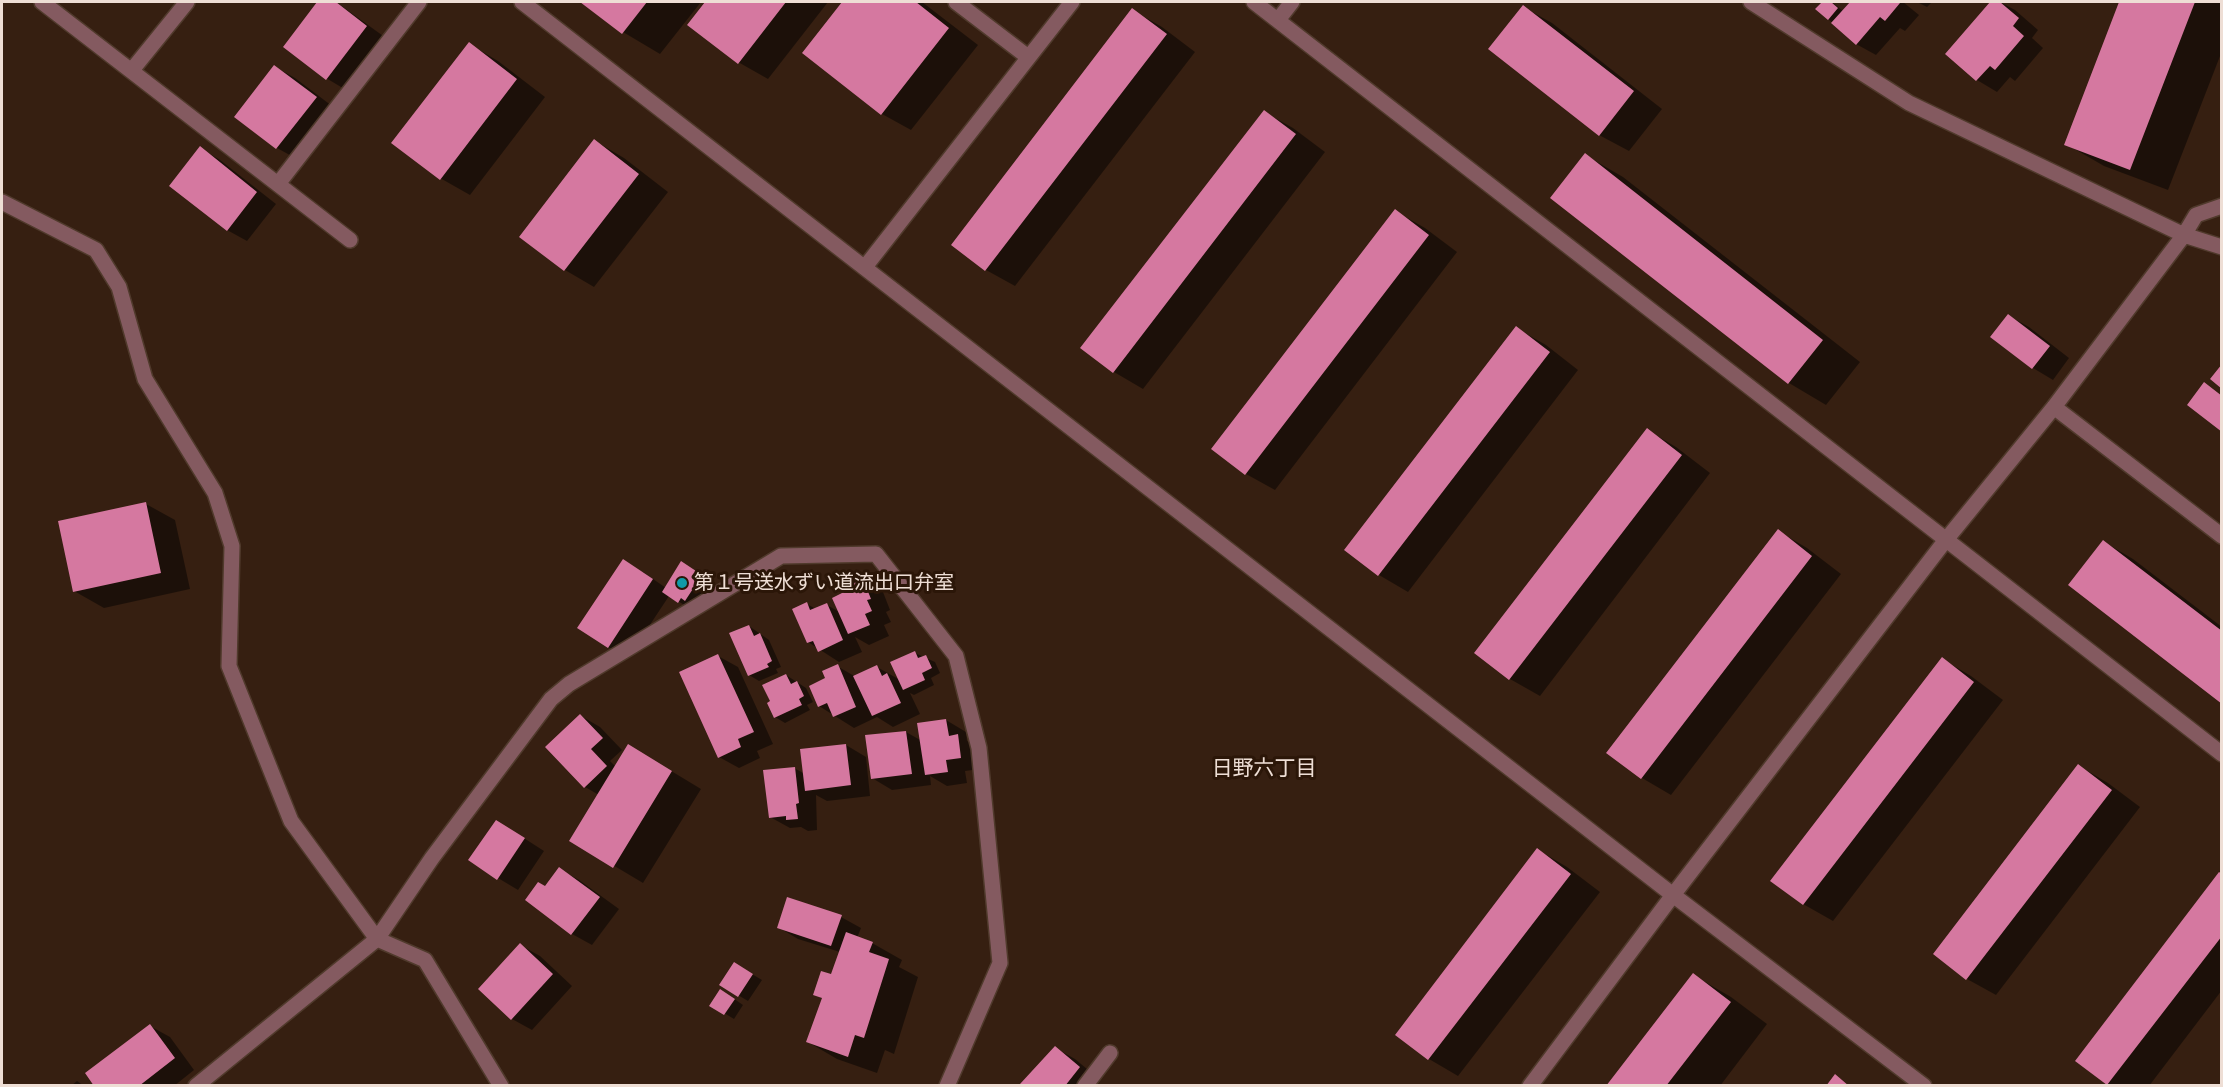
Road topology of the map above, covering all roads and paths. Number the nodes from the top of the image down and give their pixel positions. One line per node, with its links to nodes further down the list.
1 (42, 2): 12 (street)
2 (187, 2): 12 (street)
3 (419, 2): 13 (street)
4 (522, 2): 19 (street)
5 (956, 2): 11 (street)
6 (1072, 2): 11 (street)
7 (1254, 2): 10 (street)
8 (1292, 2): 10 (street)
9 (1751, 2): 16 (street)
10 (1278, 20): 22 (street)
11 (1028, 57): 19 (street)
12 (132, 70): 13 (street)
13 (279, 184): 17 (street)
14 (2, 202): 25 (street)
15 (2222, 206): 16 (street)
16 (2184, 236): 18 (street); 20 (street)
17 (350, 240)
18 (2222, 247)
19 (865, 267): 24 (street)
20 (2054, 406): 21 (street); 22 (street)
21 (2222, 536)
22 (1946, 541): 23 (street); 24 (street)
23 (2222, 754)
24 (1673, 895): 31 (street); 32 (street)
25 (377, 939): 27 (street); 28 (street); 29 (street)
26 (1110, 1053): 30 (street)
27 (196, 1086)
28 (501, 1086)
29 (947, 1086)
30 (1085, 1086)
31 (1530, 1086)
32 (1924, 1086)

